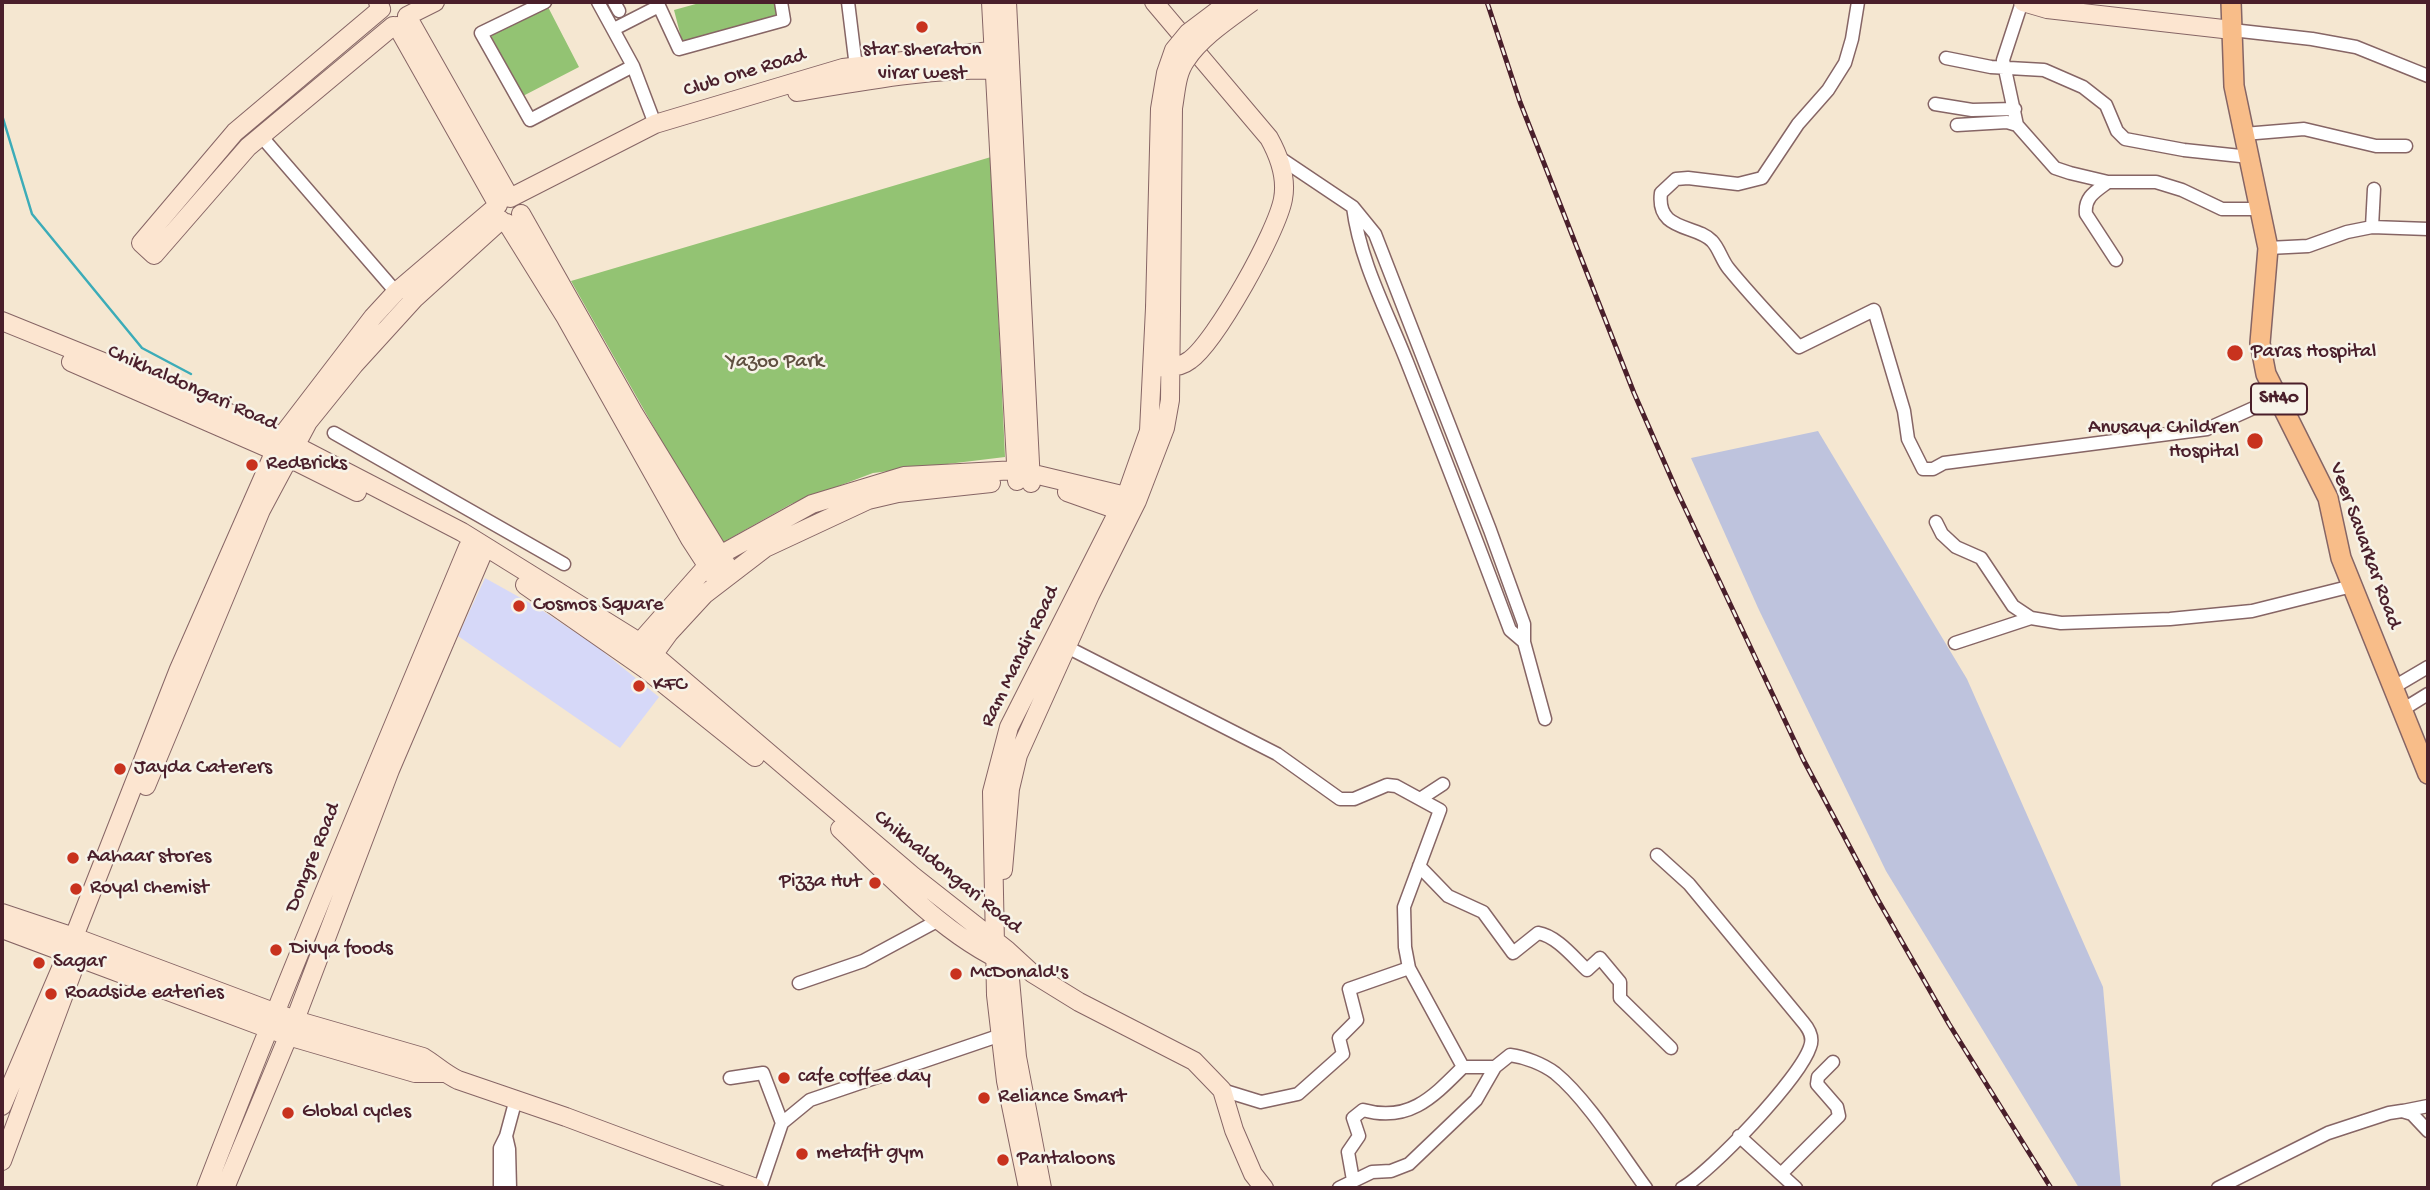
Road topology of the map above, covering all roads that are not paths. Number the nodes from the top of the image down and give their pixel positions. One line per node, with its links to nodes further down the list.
1 (435, 2): 15 (street)
2 (545, 2): 20 (street)
3 (598, 2): 16 (street)
4 (781, 2): 16 (street)
5 (848, 2): 21 (street)
6 (992, 2): 19 (street)
7 (1007, 2): 19 (street)
8 (1152, 2): 33 (street)
9 (1228, 2): 44 (street, bridge)
10 (1252, 2): 44 (street, bridge)
11 (1858, 2): 48 (street)
12 (2022, 2): 17 (street); 22 (street)
13 (2231, 2): 17 (main road, Veer Savarkar Road / SH40)
14 (382, 4): 15 (street); 30 (street)
15 (400, 18): 30 (street); 38 (street)
16 (614, 29): 20 (street)
17 (2232, 30): 23 (street); 29 (main road, Veer Savarkar Road / SH40)
18 (1945, 58): 22 (street)
19 (1002, 60): 21 (street, Club One Road); 38 (street, Club One Road); 53 (street)
20 (633, 66): 26 (street)
21 (856, 66): 26 (street, Club One Road)
22 (2005, 68): 25 (street); 32 (street)
23 (2428, 76)
24 (1935, 104): 25 (street)
25 (2015, 109): 28 (street)
26 (655, 124): 38 (street, Club One Road)
27 (1957, 125): 28 (street)
28 (2017, 125): 34 (street)
29 (2245, 134): 31 (street); 32 (main road, Veer Savarkar Road / SH40)
30 (261, 136): 43 (street)
31 (2406, 146)
32 (2250, 157): 37 (main road, Veer Savarkar Road / SH40)
33 (1280, 158): 36 (street); 47 (street)
34 (2108, 182): 37 (street); 42 (street)
35 (2374, 190): 39 (street)
36 (1353, 207): 51 (street); 52 (street)
37 (2261, 209): 41 (main road, Veer Savarkar Road / SH40)
38 (509, 211): 43 (street); 50 (street); 57 (street)
39 (2372, 227): 40 (street); 41 (street)
40 (2428, 229)
41 (2268, 248): 48 (main road, Veer Savarkar Road / SH40)
42 (2116, 260)
43 (396, 292): 50 (street)
44 (1163, 309): 47 (street, Ram Mandir Road)
45 (2, 321): 50 (street, Chikhaldongari Road)
46 (2, 331): 50 (street, Chikhaldongari Road)
47 (1162, 367): 54 (street, Ram Mandir Road)
48 (2278, 397): 60 (main road, Veer Savarkar Road / SH40)
49 (334, 433): 58 (street)
50 (285, 448): 56 (street, Chikhaldongari Road); 65 (street, Chikhaldongari Road); 80 (street)
51 (1461, 455): 52 (street); 62 (street)
52 (1446, 462): 62 (street)
53 (1024, 477): 54 (street); 57 (street); 59 (street)
54 (1128, 505): 63 (street, Ram Mandir Road)
55 (1936, 522): 61 (street)
56 (475, 551): 65 (street, Chikhaldongari Road); 84 (street, Dongre Road); 85 (street, Dongre Road)
57 (714, 561): 59 (street); 65 (street)
58 (564, 564)
59 (725, 577): 66 (street)
60 (2352, 586): 61 (street); 68 (main road, Veer Savarkar Road / SH40)
61 (2031, 618): 64 (street)
62 (1524, 642): 71 (street)
63 (1060, 643): 74 (street); 81 (street, Ram Mandir Road)
64 (1955, 643)
65 (633, 650): 66 (street, Chikhaldongari Road)
66 (649, 661): 78 (street, Chikhaldongari Road); 81 (street, Chikhaldongari Road)
67 (2428, 667): 68 (street)
68 (2394, 687): 70 (main road, Veer Savarkar Road / SH40)
69 (2428, 694): 70 (street)
70 (2402, 710): 72 (main road, Veer Savarkar Road / SH40)
71 (1545, 719)
72 (2428, 774)
73 (1443, 784): 74 (street)
74 (1420, 799): 76 (street)
75 (1657, 855): 101 (street)
76 (1419, 866): 82 (street); 87 (street)
77 (2, 913): 80 (street)
78 (939, 920): 81 (street, Chikhaldongari Road); 83 (street)
79 (2, 929): 80 (street)
80 (76, 946): 84 (street); 92 (street); 102 (street)
81 (1001, 952): 86 (street, Ram Mandir Road); 93 (street, Chikhaldongari Road); 111 (street)
82 (1409, 968): 89 (street); 93 (street)
83 (799, 983)
84 (271, 1020): 85 (street); 105 (street, Dongre Road)
85 (292, 1028): 94 (street); 106 (street, Dongre Road)
86 (1001, 1035): 98 (street); 110 (street, Ram Mandir Road)
87 (1671, 1048)
88 (1833, 1062): 103 (street)
89 (1464, 1067): 90 (street); 104 (street)
90 (1494, 1067): 104 (street); 114 (street)
91 (730, 1077): 98 (street)
92 (6, 1086): 95 (street)
93 (1222, 1090): 112 (street)
94 (516, 1099): 100 (street); 109 (street)
95 (2, 1106)
96 (2428, 1106): 97 (street)
97 (2402, 1111): 99 (street); 117 (street)
98 (782, 1123): 109 (street)
99 (2428, 1131)
100 (506, 1136): 107 (street); 108 (street)
101 (1739, 1136): 103 (street); 115 (street)
102 (2, 1161)
103 (1781, 1174): 116 (street)
104 (1353, 1180): 113 (street)
105 (206, 1188)
106 (225, 1188)
107 (500, 1188)
108 (510, 1188)
109 (758, 1188)
110 (1028, 1188)
111 (1042, 1188)
112 (1264, 1188)
113 (1339, 1188)
114 (1646, 1188)
115 (1682, 1188)
116 (1796, 1188)
117 (2218, 1188)

